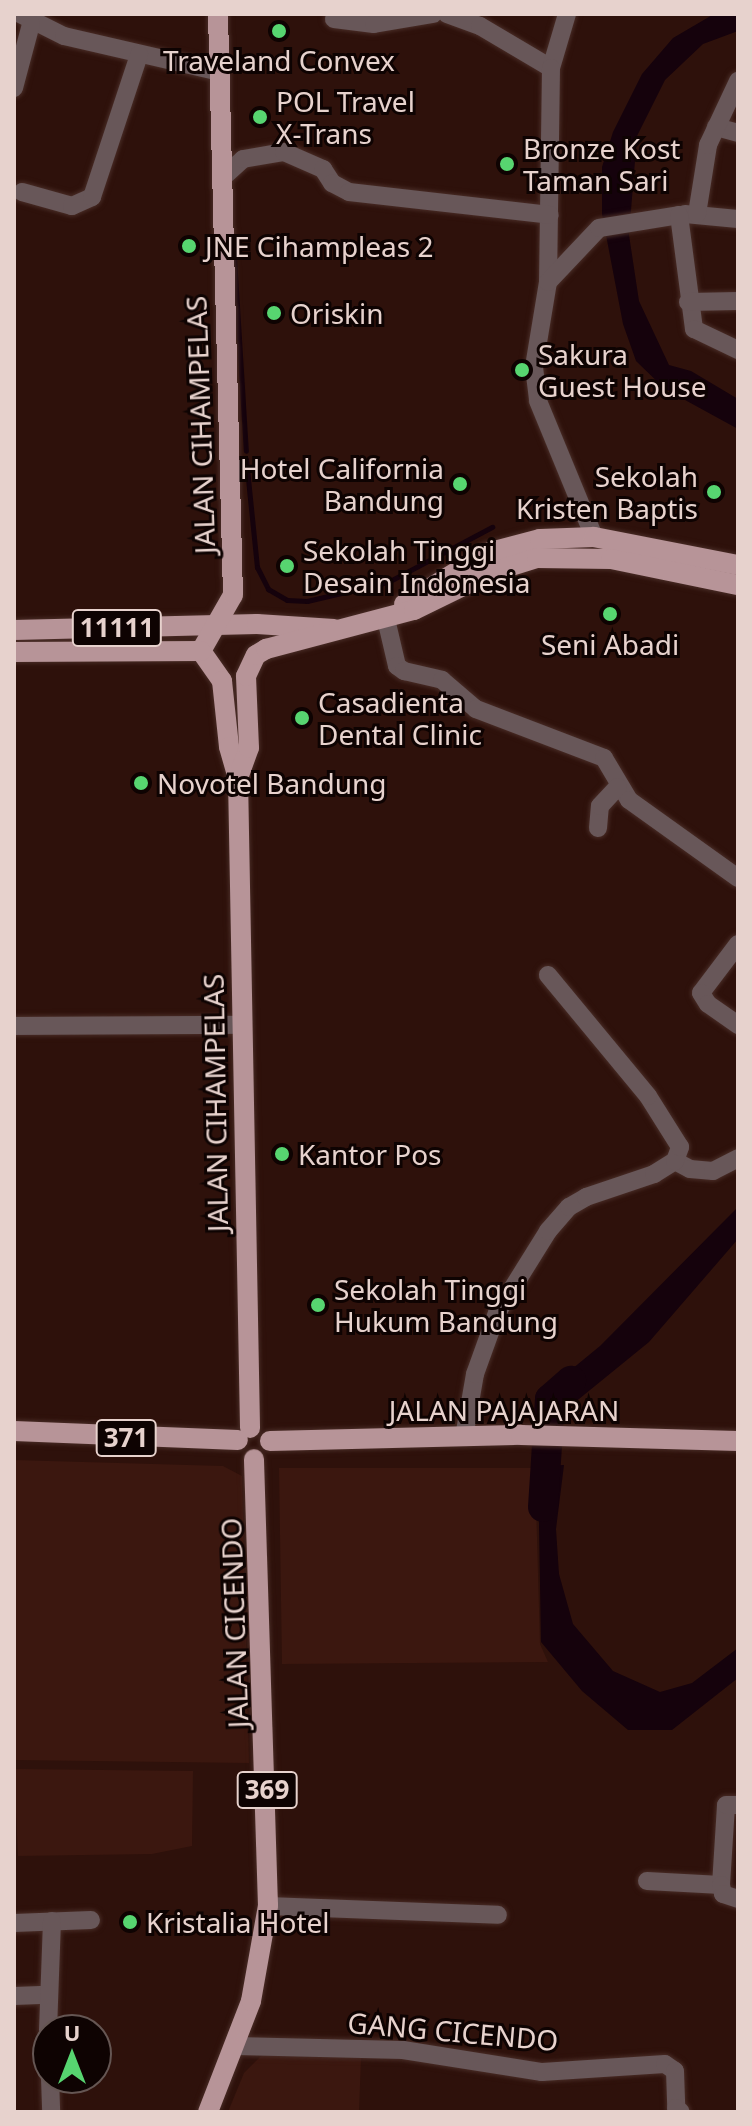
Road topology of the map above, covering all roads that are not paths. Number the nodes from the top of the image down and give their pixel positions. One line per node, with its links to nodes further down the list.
1 (218, 14): 9 (main road, JALAN CIHAMPELAS)
2 (447, 14): 8 (street)
3 (567, 14): 8 (street)
4 (421, 15): 6 (street)
5 (26, 19): 7 (street); 11 (street)
6 (334, 19)
7 (139, 55): 9 (street); 15 (street)
8 (551, 68): 17 (street)
9 (220, 72): 14 (main road, JALAN CIHAMPELAS)
10 (738, 81): 12 (street)
11 (14, 88)
12 (716, 127): 13 (street); 16 (street)
13 (738, 133)
14 (227, 173): 17 (street); 26 (main road, JALAN CIHAMPELAS)
15 (22, 192)
16 (688, 214): 18 (street); 19 (street); 21 (street)
17 (550, 215): 19 (street)
18 (738, 219)
19 (548, 282): 23 (street)
20 (738, 301): 21 (street)
21 (688, 302): 22 (street)
22 (738, 350)
23 (594, 537): 24 (main road); 27 (main road)
24 (738, 565)
25 (738, 585): 27 (main road)
26 (233, 595): 28 (main road); 29 (main road, JALAN CIHAMPELAS)
27 (386, 619): 30 (main road); 35 (street)
28 (266, 624): 29 (main road, 11111); 30 (main road)
29 (219, 625): 31 (main road, 11111); 32 (main road, JALAN CIHAMPELAS)
30 (338, 629): 34 (main road, JALAN CIHAMPELAS)
31 (14, 630)
32 (201, 651): 33 (main road, 11111); 34 (main road, JALAN CIHAMPELAS)
33 (14, 652)
34 (238, 778): 40 (main road, JALAN CIHAMPELAS)
35 (618, 785): 36 (street); 37 (street)
36 (598, 828)
37 (738, 878)
38 (738, 944): 41 (street)
39 (548, 975): 44 (street)
40 (241, 1025): 42 (street); 46 (main road, JALAN CIHAMPELAS)
41 (738, 1025)
42 (14, 1026)
43 (738, 1158): 44 (street)
44 (675, 1161): 47 (street)
45 (14, 1431): 46 (main road, 371)
46 (244, 1434): 48 (main road); 50 (main road)
47 (464, 1437): 48 (main road, JALAN PAJAJARAN); 49 (main road, JALAN PAJAJARAN)
48 (270, 1441): 50 (main road)
49 (738, 1441)
50 (254, 1459): 55 (main road, JALAN CICENDO / 369)
51 (738, 1805): 53 (street)
52 (647, 1881): 53 (street)
53 (721, 1885): 54 (street)
54 (738, 1899)
55 (268, 1906): 56 (street); 63 (main road, JALAN CICENDO / 369)
56 (498, 1915)
57 (91, 1920): 58 (street)
58 (52, 1921): 59 (street); 60 (street)
59 (14, 1923)
60 (47, 1995): 61 (street); 62 (street)
61 (14, 1996)
62 (48, 2014)
63 (236, 2046): 64 (main road, JALAN CICENDO / 369); 65 (street, GANG CICENDO)
64 (208, 2112)
65 (681, 2112)

